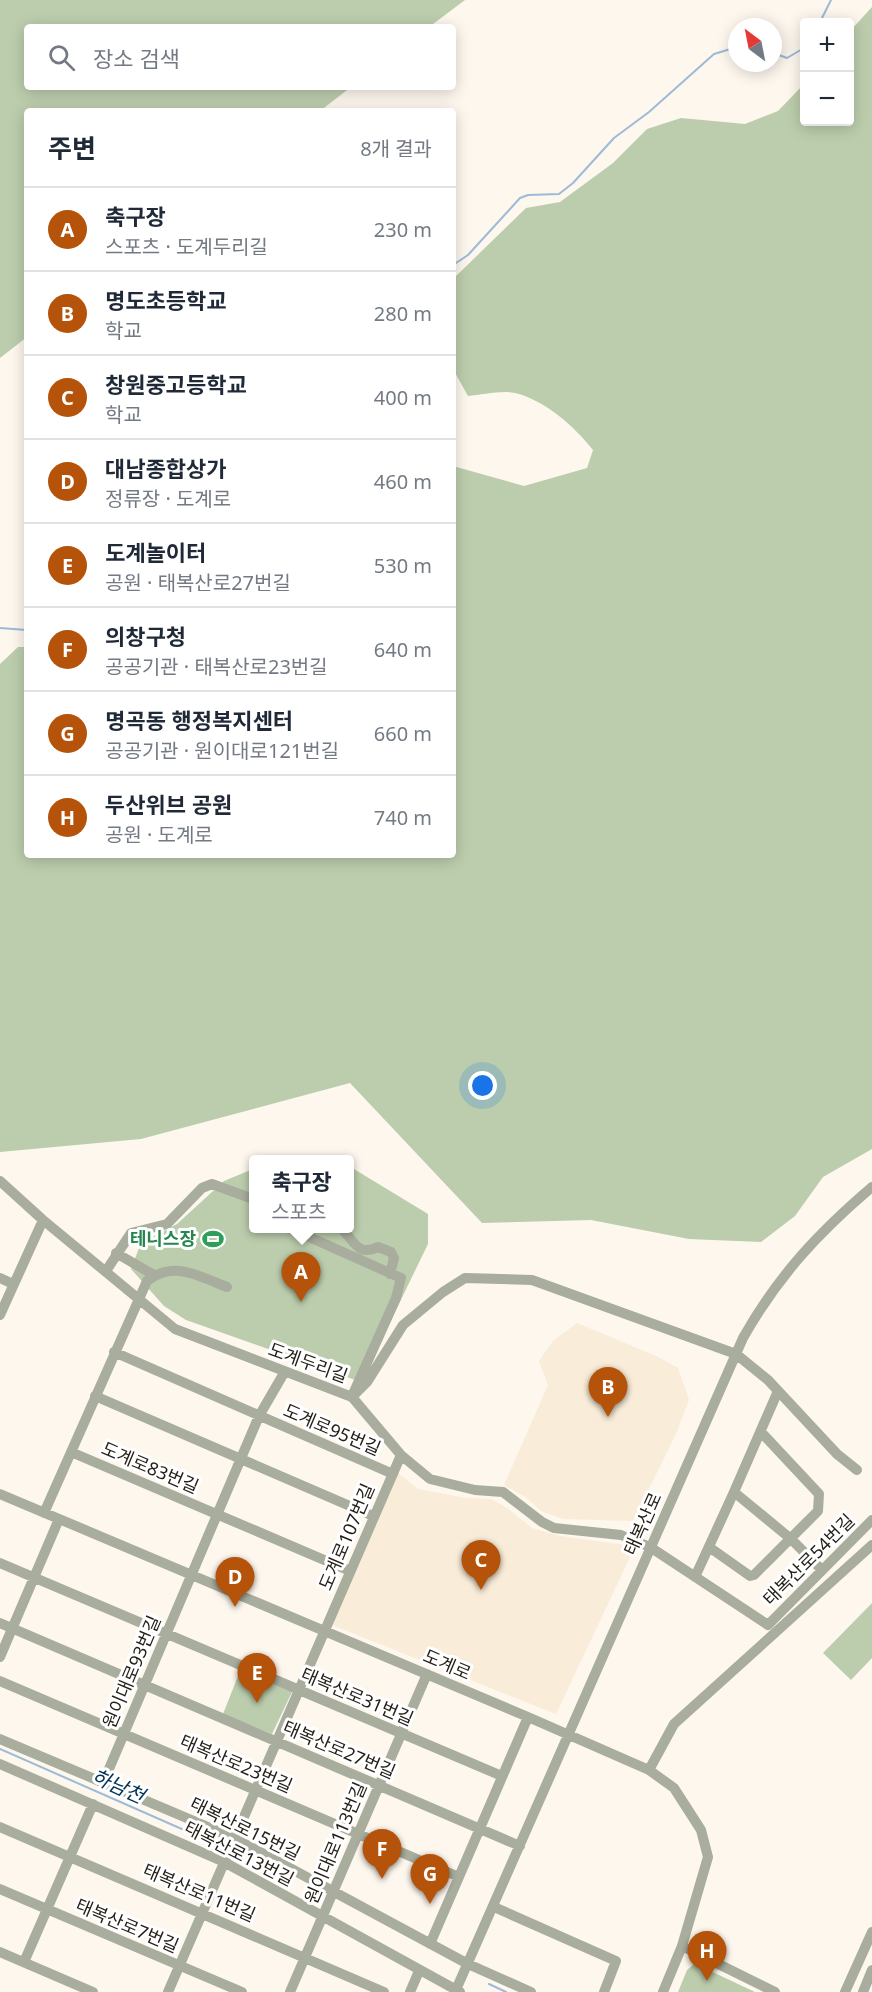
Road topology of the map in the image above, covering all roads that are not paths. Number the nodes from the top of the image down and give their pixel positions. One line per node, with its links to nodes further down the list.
1 (0, 1181): 4 (street, 도계두리길)
2 (872, 1187): 17 (street, 태복산로)
3 (249, 1198): 7 (street)
4 (43, 1220): 8 (street, 도계두리길); 12 (street)
5 (300, 1233): 9 (street)
6 (345, 1233): 9 (street)
7 (116, 1252): 8 (street); 10 (street)
8 (106, 1271): 14 (street, 도계두리길)
9 (390, 1274): 21 (street)
10 (154, 1275): 13 (street); 14 (street)
11 (0, 1278): 12 (street)
12 (13, 1284): 15 (street)
13 (226, 1287)
14 (140, 1301): 16 (street); 18 (street, 도계두리길)
15 (0, 1315)
16 (114, 1352): 20 (street); 22 (street)
17 (736, 1354): 19 (street); 21 (street); 38 (street, 태복산로)
18 (284, 1373): 21 (street, 도계두리길); 22 (street, 도계로95번길)
19 (778, 1391): 23 (street); 27 (street)
20 (95, 1396): 24 (street); 26 (street)
21 (352, 1397): 25 (street, 도계두리길)
22 (259, 1416): 26 (street, 도계로95번길); 28 (street, 도계로95번길)
23 (760, 1432): 29 (street); 36 (street)
24 (71, 1452): 31 (street); 32 (street, 도계로83번길)
25 (401, 1455): 28 (street, 도계로107번길); 38 (street, 도계두리길)
26 (241, 1459): 32 (street, 도계로95번길); 33 (street)
27 (857, 1470)
28 (393, 1474): 33 (street, 도계로107번길)
29 (734, 1492): 36 (street); 39 (street)
30 (0, 1494): 31 (street, 도계로)
31 (44, 1513): 34 (street, 도계로)
32 (217, 1515): 42 (street); 43 (street, 도계로95번길)
33 (373, 1516): 42 (street, 도계로107번길)
34 (59, 1519): 43 (street, 도계로); 45 (street)
35 (872, 1520): 41 (street, 태복산로54번길)
36 (791, 1539): 39 (street); 41 (street)
37 (872, 1545): 62 (street)
38 (650, 1547): 44 (street, 태복산로54번길); 58 (street, 태복산로)
39 (709, 1547): 44 (street)
40 (0, 1563): 45 (street, 태복산로31번길)
41 (822, 1570): 44 (street, 태복산로54번길)
42 (350, 1571): 48 (street, 도계로107번길)
43 (192, 1575): 48 (street, 도계로); 49 (street, 원이대로93번길)
44 (695, 1577)
45 (34, 1578): 47 (street); 49 (street, 태복산로31번길)
46 (0, 1623): 47 (street, 태복산로27번길)
47 (12, 1628): 50 (street); 53 (street, 태복산로27번길)
48 (324, 1632): 51 (street, 도계로); 54 (street, 도계로107번길)
49 (166, 1634): 53 (street, 원이대로93번길); 54 (street, 태복산로31번길)
50 (0, 1657)
51 (427, 1674): 55 (street, 도계로); 56 (street, 원이대로113번길)
52 (0, 1681): 57 (street, 태복산로23번길)
53 (144, 1684): 57 (street, 원이대로93번길); 60 (street, 태복산로27번길)
54 (298, 1690): 56 (street, 태복산로31번길); 60 (street, 도계로107번길)
55 (528, 1717): 58 (street, 도계로); 63 (street)
56 (401, 1733): 63 (street, 태복산로31번길); 65 (street, 원이대로113번길)
57 (123, 1734): 64 (street, 원이대로93번길); 66 (street, 태복산로23번길)
58 (568, 1734): 62 (street, 도계로); 72 (street, 태복산로)
59 (0, 1739): 64 (street, 태복산로15번길)
60 (276, 1741): 65 (street, 태복산로27번길); 66 (street, 도계로107번길)
61 (0, 1764): 67 (street, 태복산로13번길)
62 (649, 1770): 84 (street, 도계로)
63 (502, 1776): 69 (street)
64 (103, 1783): 71 (street, 태복산로15번길)
65 (378, 1785): 69 (street, 태복산로27번길); 70 (street, 원이대로113번길)
66 (254, 1791): 70 (street, 태복산로23번길); 71 (street, 도계로107번길)
67 (93, 1804): 73 (street); 74 (street, 태복산로13번길)
68 (0, 1827): 73 (street, 태복산로11번길)
69 (479, 1827): 72 (street, 태복산로27번길); 75 (street)
70 (357, 1834): 75 (street, 태복산로23번길); 77 (street, 원이대로113번길)
71 (234, 1838): 74 (street, 도계로107번길); 77 (street, 태복산로15번길)
72 (520, 1846): 78 (street, 태복산로)
73 (70, 1857): 79 (street); 80 (street, 태복산로11번길)
74 (224, 1862): 80 (street, 도계로107번길); 81 (street, 태복산로13번길)
75 (459, 1877): 83 (street)
76 (0, 1889): 79 (street, 태복산로7번길)
77 (333, 1891): 81 (street, 원이대로113번길); 83 (street, 태복산로15번길)
78 (494, 1906): 88 (street, 태복산로); 100 (street)
79 (47, 1909): 87 (street); 89 (street, 태복산로7번길)
80 (202, 1913): 86 (street, 태복산로11번길); 89 (street, 도계로107번길)
81 (322, 1916): 86 (street, 원이대로113번길); 91 (street, 태복산로13번길)
82 (872, 1932): 103 (street)
83 (430, 1944): 88 (street, 태복산로15번길)
84 (682, 1946): 101 (street, 도계로); 102 (street)
85 (0, 1952): 87 (street)
86 (305, 1957): 96 (street, 원이대로113번길); 97 (street, 태복산로11번길)
87 (24, 1962): 93 (street)
88 (467, 1965): 92 (street, 태복산로); 99 (street, 태복산로15번길)
89 (179, 1966): 94 (street, 도계로107번길); 95 (street, 태복산로7번길)
90 (872, 1970): 104 (street)
91 (419, 1971): 92 (street, 태복산로13번길); 98 (street)
92 (457, 1990)
93 (93, 1992)
94 (168, 1992)
95 (242, 1992)
96 (290, 1992)
97 (384, 1992)
98 (410, 1992)
99 (531, 1992)
100 (604, 1992)
101 (663, 1992)
102 (775, 1992)
103 (845, 1992)
104 (863, 1992)

